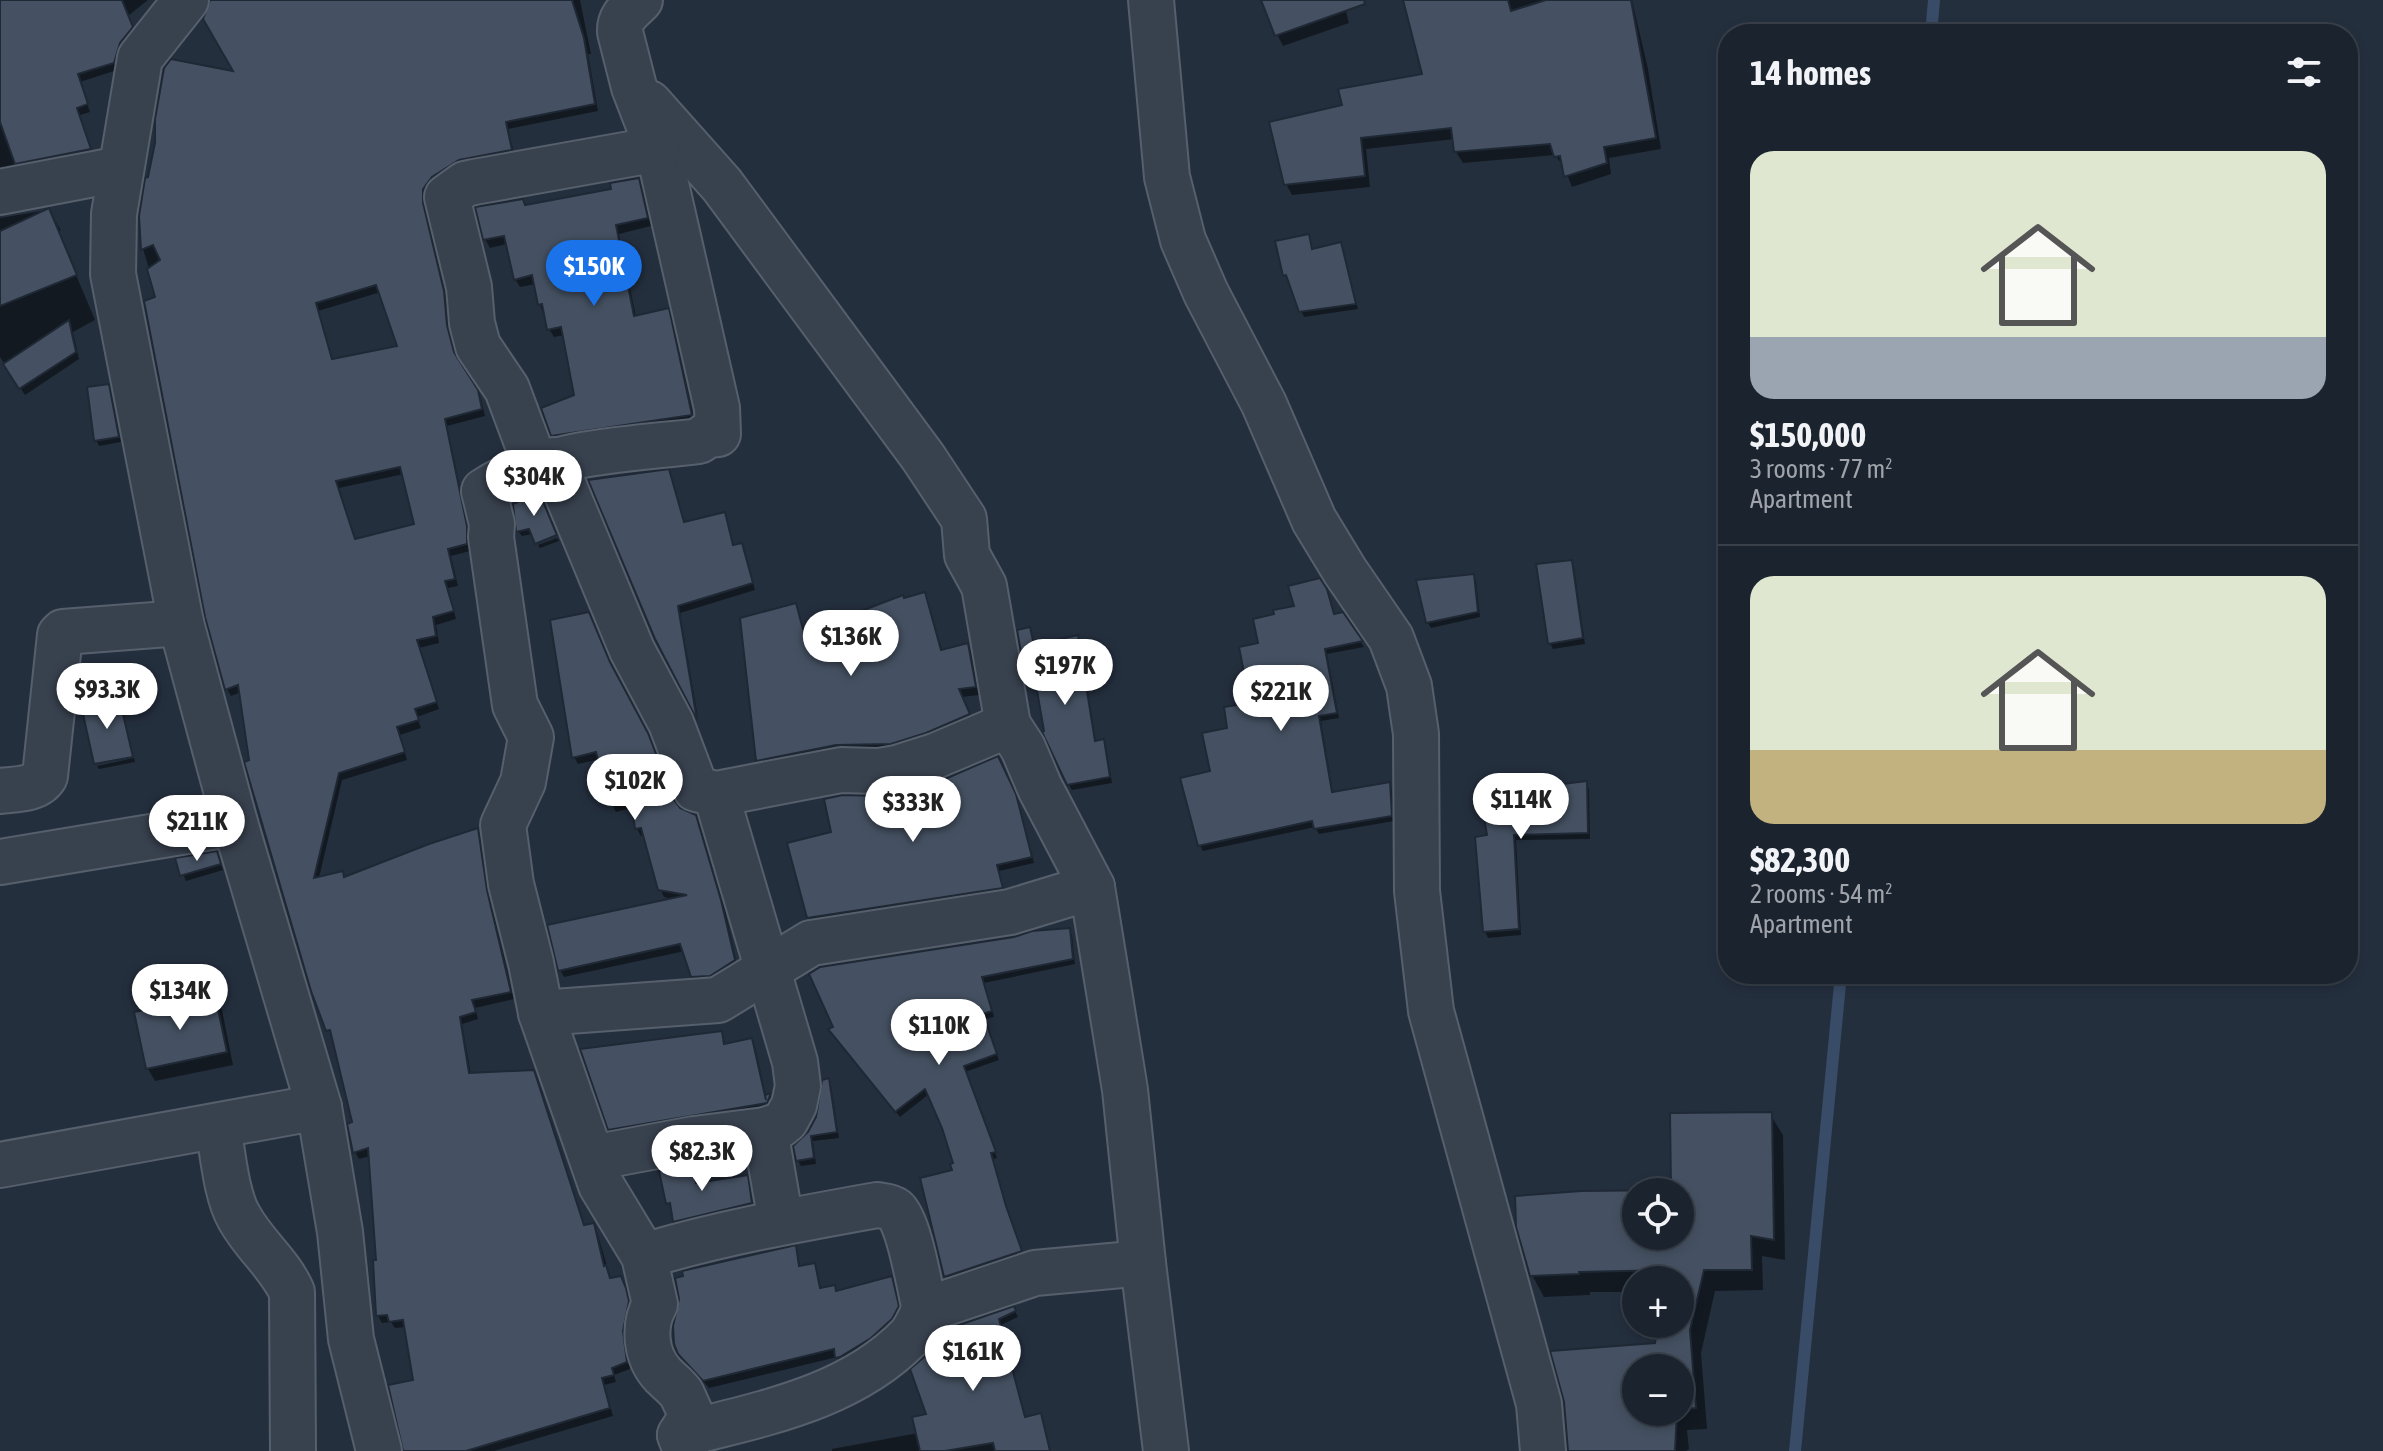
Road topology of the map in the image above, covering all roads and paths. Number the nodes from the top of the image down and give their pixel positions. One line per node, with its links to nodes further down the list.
1 (186, 0): 6 (street)
2 (640, 0): 4 (street)
3 (1151, 0): 31 (street)
4 (634, 87): 5 (street); 10 (street)
5 (658, 149): 8 (street); 8 (street)
6 (120, 169): 7 (street); 9 (street)
7 (0, 192)
8 (544, 462): 12 (street); 17 (street)
9 (181, 623): 11 (street); 13 (street)
10 (1008, 725): 12 (street); 15 (street)
11 (0, 791)
12 (716, 794): 16 (street)
13 (235, 823): 14 (street); 18 (street)
14 (0, 862)
15 (1092, 887): 16 (street); 25 (street)
16 (766, 969): 17 (street); 20 (street)
17 (541, 1013): 21 (street)
18 (319, 1107): 19 (street); 29 (street)
19 (218, 1127): 22 (street); 28 (street)
20 (765, 1130): 21 (street); 23 (street)
21 (592, 1158): 24 (street)
22 (0, 1165)
23 (781, 1222): 24 (street); 26 (street)
24 (644, 1256): 27 (street)
25 (1143, 1263): 26 (street); 30 (street)
26 (925, 1310): 27 (street)
27 (683, 1443)
28 (293, 1451)
29 (379, 1451)
30 (1166, 1451)
31 (1543, 1451)

